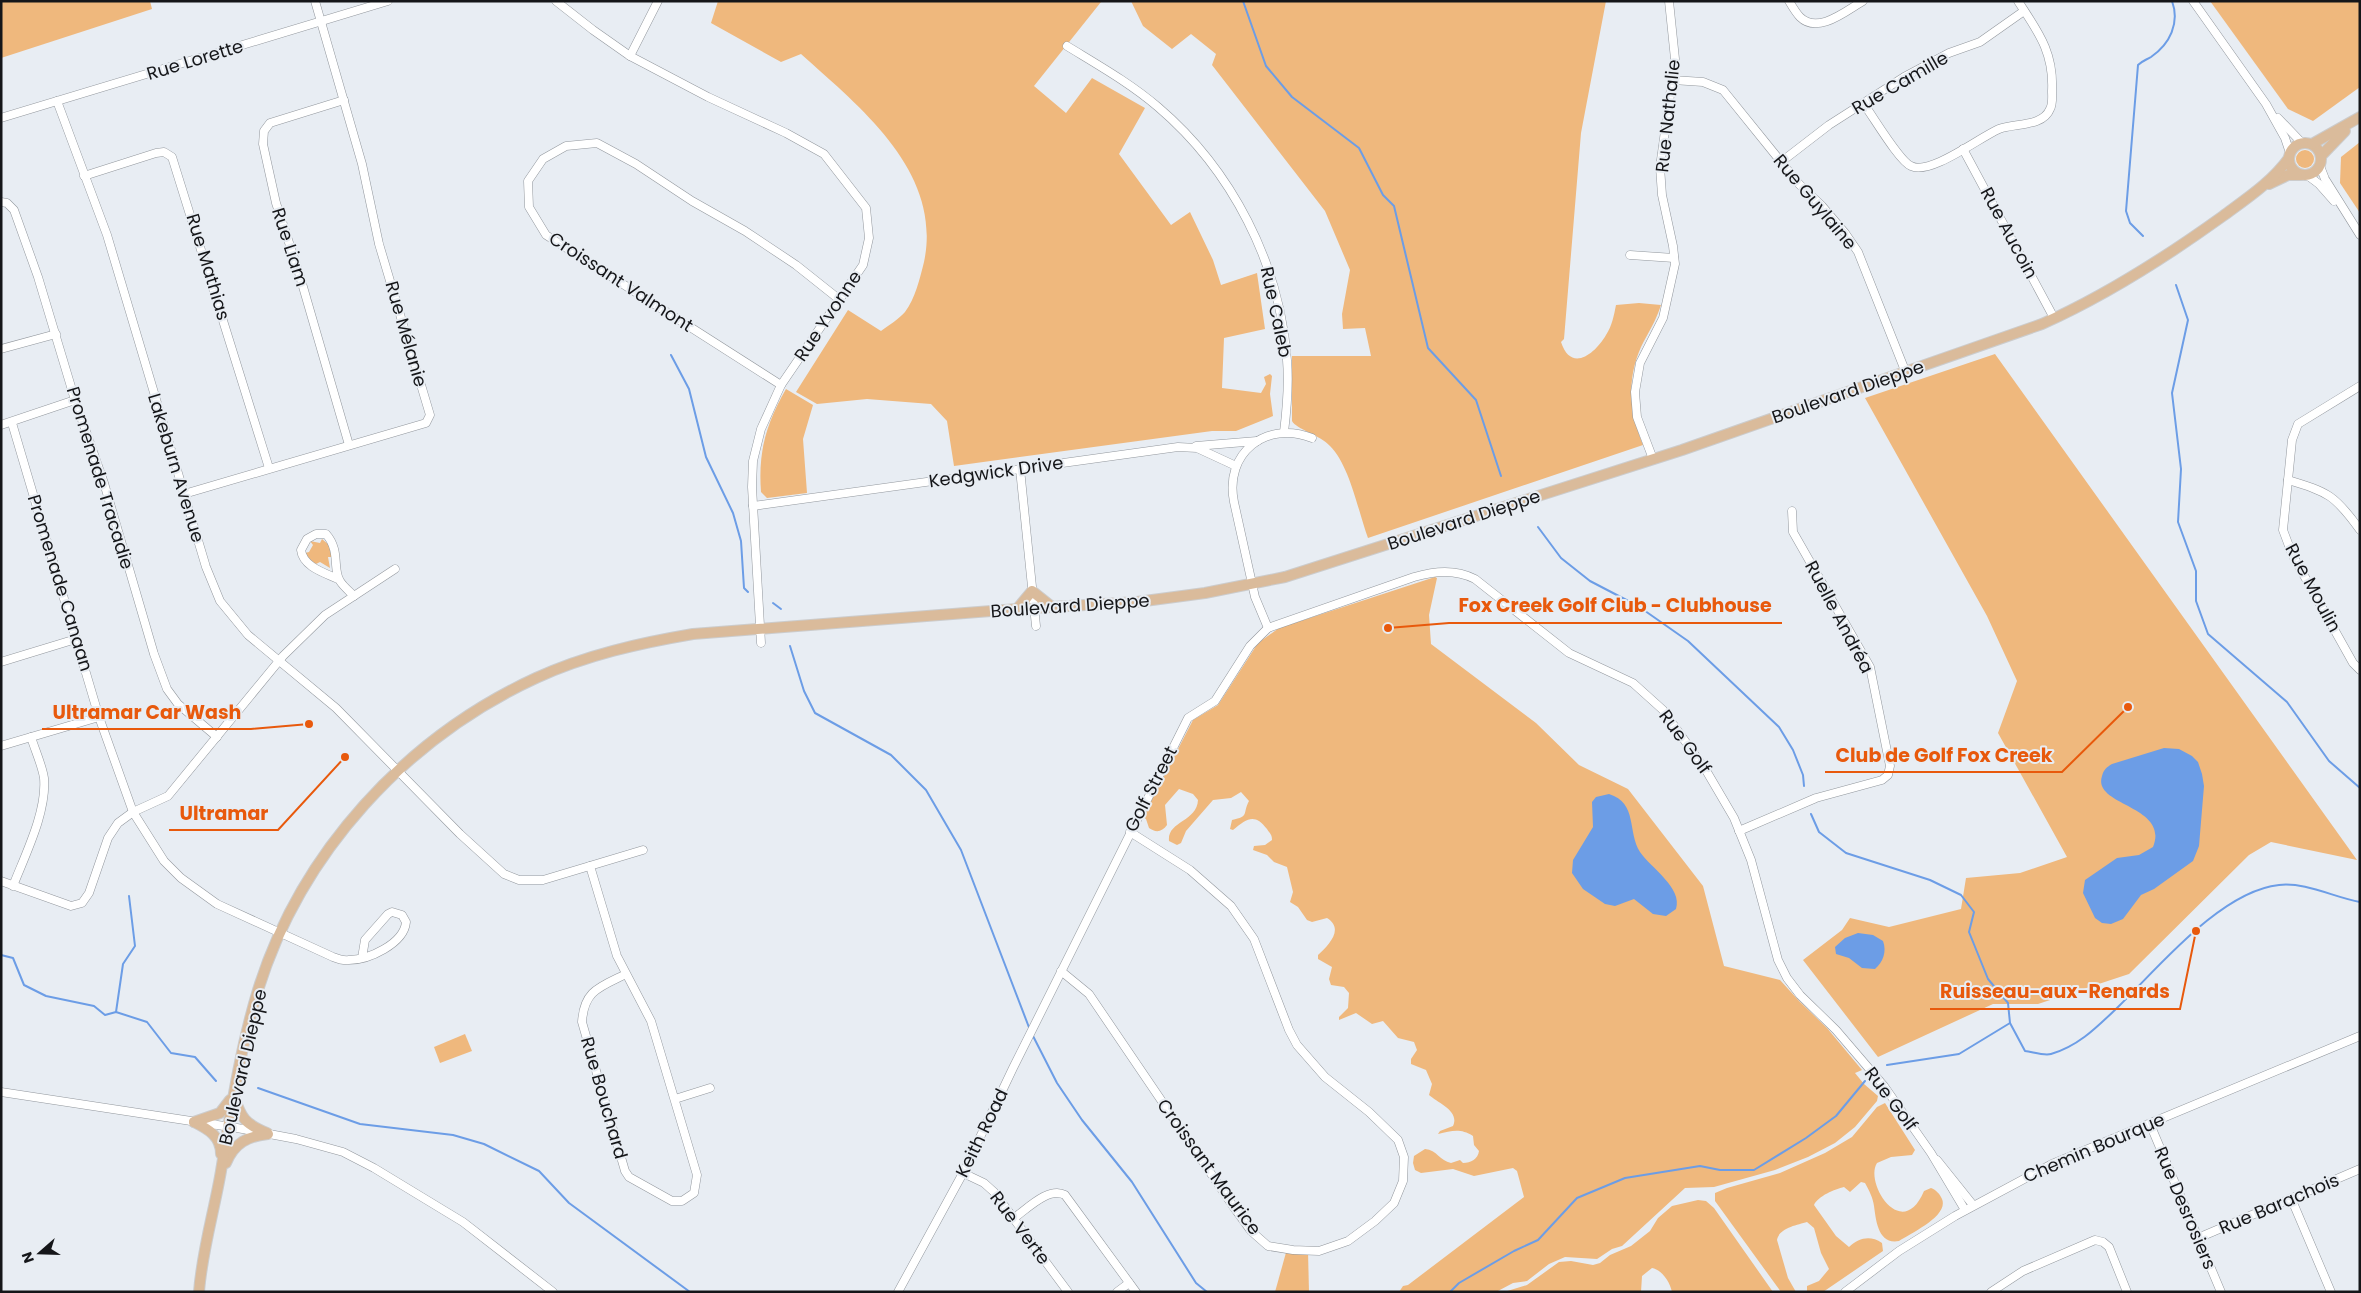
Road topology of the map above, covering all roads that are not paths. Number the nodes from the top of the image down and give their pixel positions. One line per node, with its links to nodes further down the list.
1 (315, 1): 11 (street, Rue Mélanie)
2 (388, 1): 11 (street, Rue Lorette)
3 (556, 1): 13 (street, Rue Yvonne)
4 (658, 1): 13 (street)
5 (1789, 1): 6 (street)
6 (1863, 1)
7 (2018, 1): 10 (street)
8 (2193, 1): 18 (street)
9 (1669, 2): 14 (street, Rue Nathalie)
10 (2024, 11): 17 (street, Rue Camille); 22 (street)
11 (321, 22): 15 (street, Rue Mélanie); 16 (street, Rue Lorette)
12 (1067, 46): 44 (street, Rue Caleb)
13 (630, 56): 34 (street, Rue Yvonne)
14 (1673, 80): 25 (street, Rue Guylaine); 33 (street, Rue Nathalie)
15 (344, 100): 47 (street, Rue Liam); 47 (street, Rue Mélanie)
16 (57, 101): 19 (street, Rue Lorette); 27 (street, Lakeburn Avenue)
17 (1863, 103): 22 (street); 25 (street, Rue Camille)
18 (2266, 104): 21 (street); 23 (street)
19 (1, 118)
20 (2357, 119): 21 (main road); 24 (main road)
21 (2307, 143): 23 (main road); 24 (main road)
22 (1964, 149): 35 (street, Rue Aucoin)
23 (2290, 155): 26 (main road); 28 (main road)
24 (2321, 161): 26 (main road); 30 (street)
25 (1781, 162): 38 (street, Rue Guylaine)
26 (2304, 175): 28 (main road); 30 (street)
27 (84, 176): 51 (street, Rue Mathias); 54 (street, Lakeburn Avenue)
28 (2255, 192): 35 (main road, Boulevard Dieppe)
29 (4, 202): 36 (street, Promenade Tracadie)
30 (2347, 217): 31 (street)
31 (2360, 235)
32 (1630, 254): 33 (street)
33 (1674, 258): 49 (street, Rue Nathalie)
34 (840, 300): 39 (street, Rue Yvonne); 39 (street, Croissant Valmont)
35 (2054, 318): 38 (main road, Boulevard Dieppe)
36 (56, 334): 37 (street); 41 (street, Promenade Tracadie)
37 (1, 349)
38 (1906, 373): 49 (main road, Boulevard Dieppe)
39 (780, 385): 55 (street, Rue Yvonne)
40 (2359, 387): 53 (street, Rue Moulin)
41 (75, 400): 42 (street); 76 (street, Promenade Tracadie)
42 (12, 423): 43 (street); 69 (street, Promenade Canaan)
43 (1, 425)
44 (1284, 432): 45 (street); 46 (street)
45 (1312, 438)
46 (1257, 441): 48 (street, Kedgwick Drive); 50 (street)
47 (349, 445): 51 (street, Rue Mélanie)
48 (1191, 447): 50 (street); 52 (street, Kedgwick Drive)
49 (1653, 459): 60 (main road, Boulevard Dieppe)
50 (1236, 466): 60 (street)
51 (269, 468): 54 (street, Rue Mélanie)
52 (1020, 469): 55 (street, Kedgwick Drive); 61 (street)
53 (2288, 480): 57 (street); 73 (street, Rue Moulin)
54 (184, 494): 72 (street, Lakeburn Avenue)
55 (753, 506): 67 (street, Rue Yvonne)
56 (1792, 511): 80 (street, Ruelle Andréa)
57 (2360, 530)
58 (395, 569): 62 (street)
59 (338, 579): 59 (street); 62 (street)
60 (1252, 584): 63 (main road, Boulevard Dieppe); 68 (street)
61 (1032, 591): 63 (main road); 64 (street); 65 (main road)
62 (354, 596): 72 (street)
63 (1052, 607): 64 (main road, Boulevard Dieppe)
64 (1034, 608): 65 (main road, Boulevard Dieppe); 66 (street)
65 (1017, 609): 67 (main road, Boulevard Dieppe)
66 (1036, 626)
67 (759, 628): 70 (street, Rue Yvonne); 78 (main road, Boulevard Dieppe)
68 (1268, 628): 80 (street, Rue Golf); 81 (street, Golf Street)
69 (76, 639): 71 (street); 74 (street, Promenade Canaan)
70 (761, 643)
71 (1, 662)
72 (278, 662): 76 (street); 78 (street, Lakeburn Avenue)
73 (2360, 670)
74 (99, 717): 75 (street); 79 (street, Promenade Canaan)
75 (31, 737): 77 (street); 85 (street)
76 (217, 737): 79 (street)
77 (1, 746)
78 (398, 770): 83 (street, Lakeburn Avenue); 86 (main road, Boulevard Dieppe)
79 (133, 812): 85 (street); 86 (street, Promenade Canaan)
80 (1739, 831): 99 (street, Rue Golf)
81 (1130, 832): 88 (street, Golf Street); 88 (street, Croissant Maurice)
82 (643, 850): 83 (street, Lakeburn Avenue)
83 (590, 866): 89 (street, Rue Bouchard)
84 (1, 881): 85 (street)
85 (13, 886)
86 (280, 933): 87 (street, Promenade Canaan); 93 (main road, Boulevard Dieppe)
87 (362, 958): 87 (street)
88 (1061, 971): 101 (street, Keith Road)
89 (626, 974): 94 (street, Rue Bouchard); 94 (street, Rue Bouchard)
90 (2360, 1036): 96 (street, Chemin Bourque)
91 (710, 1088): 94 (street)
92 (1, 1092): 95 (street)
93 (234, 1095): 95 (main road); 97 (main road, Boulevard Dieppe); 98 (main road)
94 (675, 1099)
95 (194, 1122): 97 (street); 102 (main road)
96 (2150, 1124): 104 (street, Chemin Bourque); 107 (street, Rue Desrosiers)
97 (228, 1127): 98 (street); 102 (main road, Boulevard Dieppe)
98 (268, 1134): 102 (main road); 110 (street)
99 (1931, 1153): 104 (street, Rue Golf); 105 (street, Rue Golf)
100 (2360, 1169): 103 (street, Rue Barachois)
101 (964, 1173): 106 (street, Rue Verte); 111 (street, Keith Road)
102 (220, 1177): 109 (main road, Boulevard Dieppe)
103 (2291, 1198): 107 (street, Rue Barachois); 119 (street)
104 (1973, 1205): 105 (street, Chemin Bourque)
105 (1965, 1210): 115 (street, Chemin Bourque)
106 (1014, 1218): 108 (street); 112 (street, Rue Verte)
107 (2198, 1238): 118 (street, Rue Desrosiers)
108 (1129, 1283): 113 (street); 114 (street)
109 (197, 1292)
110 (553, 1292)
111 (898, 1292)
112 (1068, 1292)
113 (1117, 1292)
114 (1136, 1292)
115 (1844, 1292)
116 (1991, 1292): 117 (street)
117 (2127, 1292)
118 (2220, 1292)
119 (2331, 1292)

